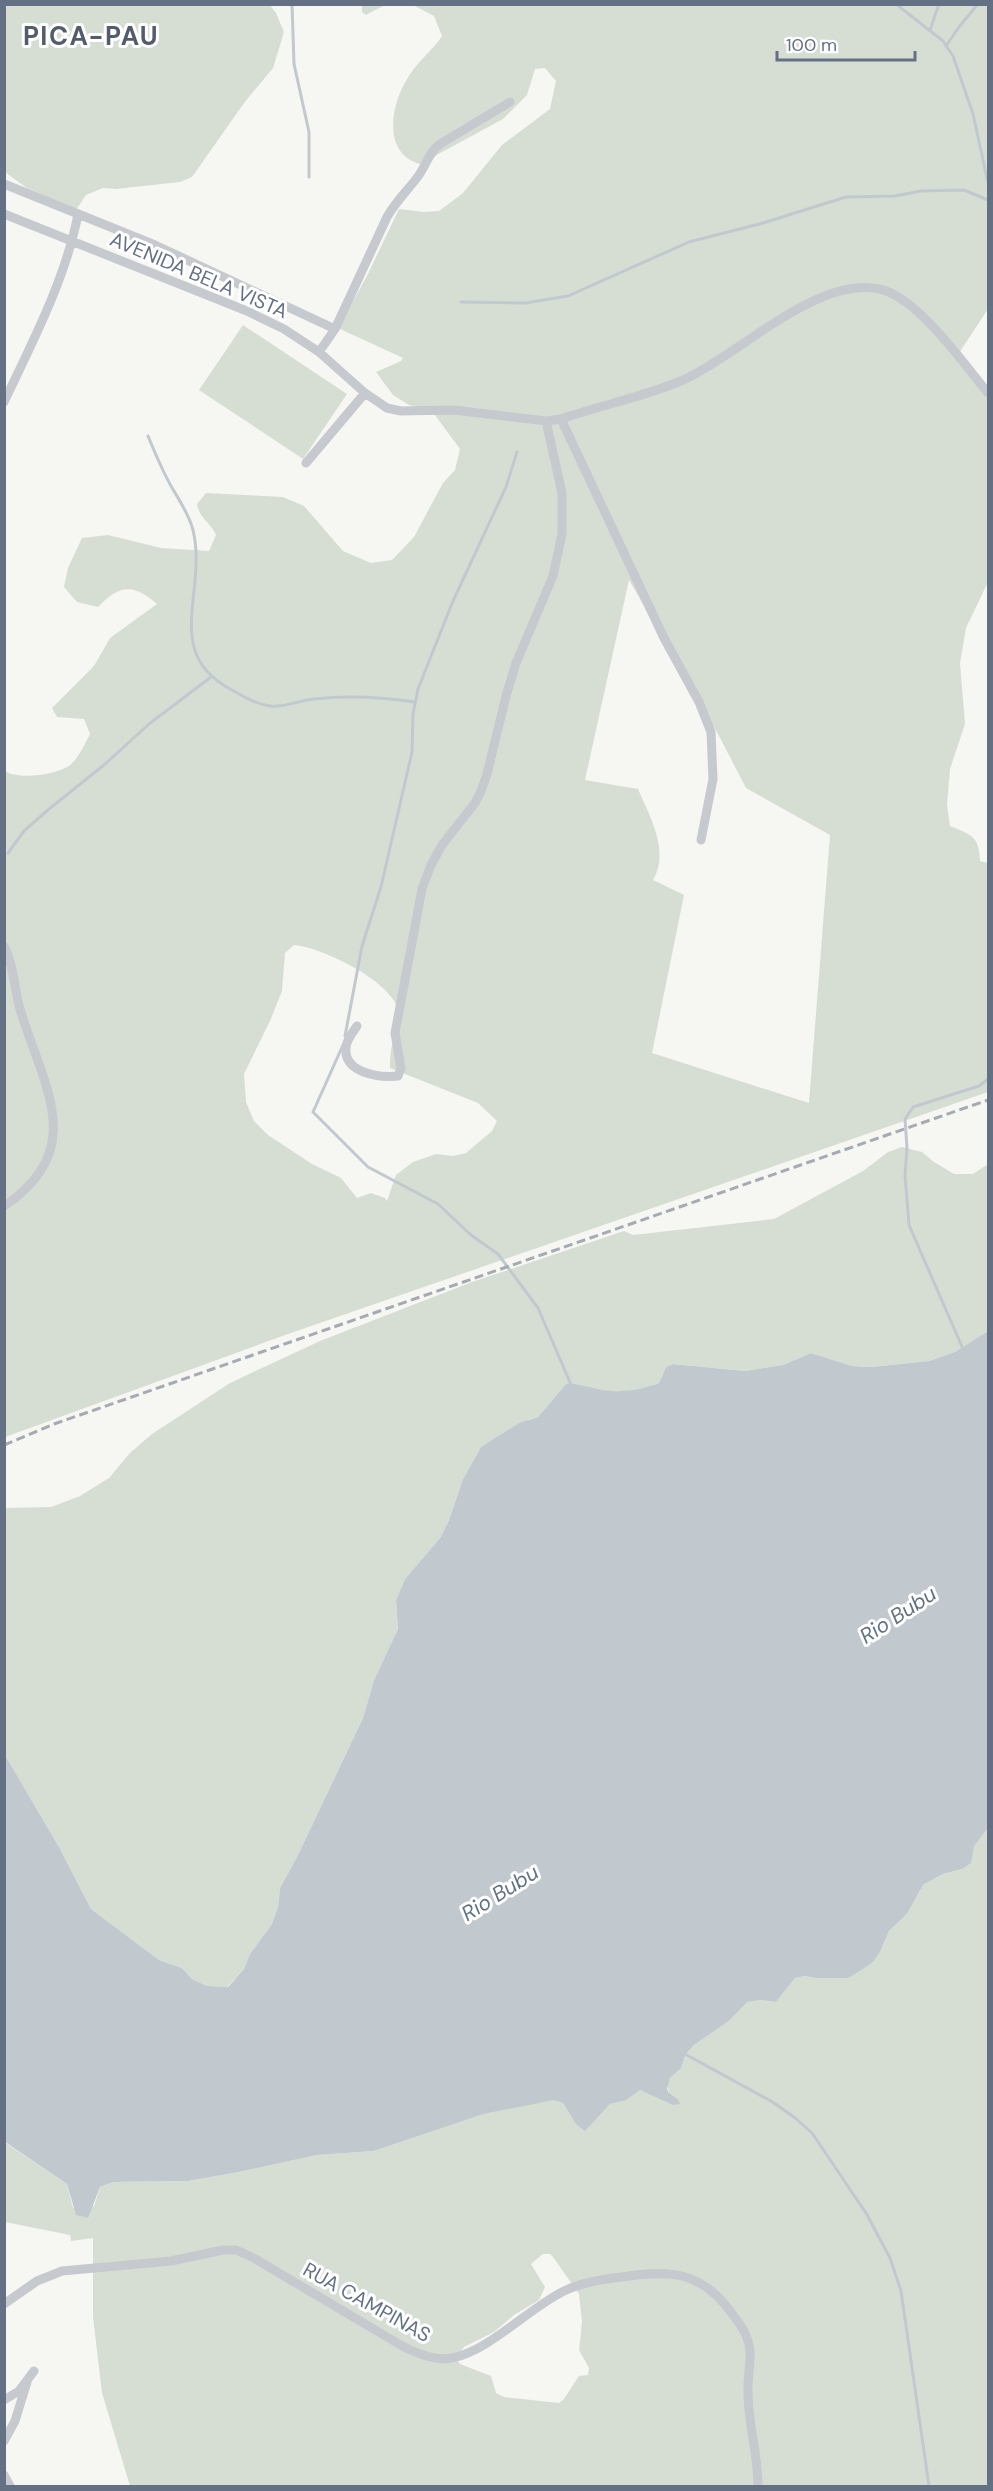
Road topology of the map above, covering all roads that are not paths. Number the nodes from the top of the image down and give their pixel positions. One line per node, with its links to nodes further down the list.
1 (510, 102): 6 (street)
2 (4, 184): 4 (street, AVENIDA BELA VISTA)
3 (4, 214): 5 (street, AVENIDA BELA VISTA)
4 (78, 214): 5 (street); 6 (street, AVENIDA BELA VISTA)
5 (73, 243): 7 (street, AVENIDA BELA VISTA); 10 (street)
6 (335, 329): 7 (street)
7 (319, 352): 8 (street, AVENIDA BELA VISTA)
8 (365, 393): 12 (street, AVENIDA BELA VISTA); 13 (street)
9 (988, 393): 11 (street, AVENIDA BELA VISTA)
10 (4, 402)
11 (561, 418): 12 (street, AVENIDA BELA VISTA); 14 (street)
12 (546, 421): 16 (street)
13 (306, 463)
14 (701, 840)
15 (4, 946): 17 (street)
16 (357, 1026)
17 (4, 1206)
18 (4, 2304): 25 (street, RUA CAMPINAS)
19 (34, 2371): 20 (street)
20 (27, 2382): 21 (street); 22 (street)
21 (4, 2400)
22 (4, 2441)
23 (4, 2475): 24 (street)
24 (10, 2487)
25 (758, 2487)

